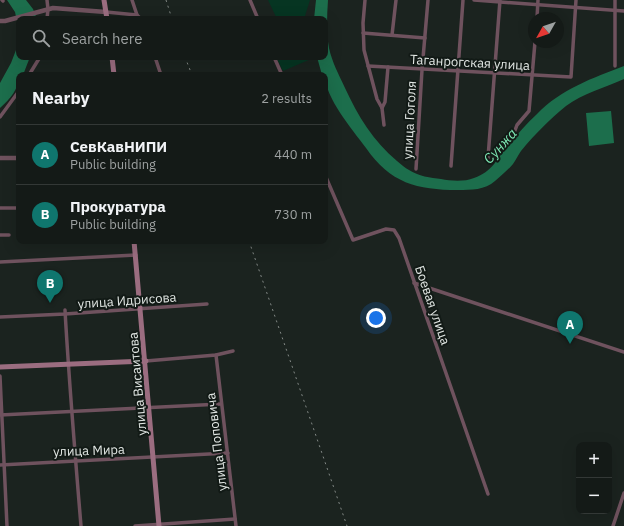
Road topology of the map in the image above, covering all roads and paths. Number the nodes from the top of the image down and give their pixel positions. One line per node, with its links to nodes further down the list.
1 (46, 0): 15 (street)
2 (104, 0): 18 (main road)
3 (132, 0): 20 (street)
4 (250, 0): 24 (street)
5 (366, 0): 27 (street)
6 (396, 0): 28 (street)
7 (428, 0): 29 (street, улица Гоголя)
8 (463, 0): 39 (street)
9 (474, 0): 12 (street)
10 (576, 0): 14 (street)
11 (615, 0): 16 (street)
12 (500, 1): 13 (street); 44 (street)
13 (538, 2): 14 (street); 19 (street)
14 (576, 8): 16 (street); 45 (street, Таганрогская улица)
15 (48, 9): 18 (street); 21 (street); 22 (street)
16 (614, 11): 17 (street); 36 (street)
17 (624, 11)
18 (106, 12): 20 (street); 23 (main road)
19 (537, 12)
20 (137, 15)
21 (22, 16)
22 (47, 16)
23 (107, 16)
24 (257, 16)
25 (16, 18): 26 (street)
26 (3, 21)
27 (363, 33): 28 (street); 35 (street)
28 (392, 35): 29 (street)
29 (426, 38): 38 (street, улица Гоголя)
30 (534, 48): 45 (street)
31 (38, 60): 40 (street)
32 (112, 60): 41 (main road)
33 (156, 60): 42 (street)
34 (275, 60): 43 (street)
35 (368, 66): 37 (street, Таганрогская улица); 47 (street)
36 (615, 66)
37 (388, 67): 38 (street, Таганрогская улица); 47 (street)
38 (422, 70): 39 (street, Таганрогская улица); 55 (street, улица Гоголя)
39 (458, 71): 44 (street, Таганрогская улица); 54 (street)
40 (31, 72)
41 (114, 72)
42 (160, 72)
43 (281, 72)
44 (494, 74): 45 (street, Таганрогская улица); 53 (street)
45 (532, 76): 50 (street)
46 (16, 97): 48 (street)
47 (382, 108): 49 (street)
48 (0, 117)
49 (384, 126)
50 (514, 133)
51 (0, 158): 52 (street)
52 (16, 158)
53 (488, 158)
54 (451, 166)
55 (416, 169)
56 (328, 182): 64 (street, Боевая улица)
57 (0, 208): 58 (street)
58 (16, 208)
59 (0, 235): 60 (street)
60 (10, 235)
61 (134, 244): 62 (main road, улица Висаитова)
62 (136, 255): 63 (street); 66 (main road, улица Висаитова)
63 (0, 262)
64 (414, 283): 70 (street); 86 (street, Боевая улица)
65 (206, 304): 66 (street, улица Идрисова)
66 (141, 308): 67 (street, улица Идрисова); 72 (main road, улица Висаитова)
67 (65, 312): 68 (street, улица Идрисова); 73 (street)
68 (0, 317)
69 (233, 351): 71 (street)
70 (624, 352)
71 (216, 355): 72 (street); 76 (street, улица Поповича)
72 (146, 361): 73 (main road); 77 (main road, улица Висаитова)
73 (69, 364): 74 (main road); 78 (street)
74 (0, 367)
75 (0, 376): 79 (street)
76 (221, 404): 77 (street); 80 (street, улица Поповича)
77 (150, 408): 78 (street); 81 (main road, улица Висаитова)
78 (71, 412): 79 (street); 82 (street)
79 (1, 415): 83 (street)
80 (228, 453): 81 (street, улица Мира); 87 (street, улица Поповича)
81 (154, 457): 82 (street, улица Мира); 88 (main road, улица Висаитова)
82 (76, 461): 83 (street, улица Мира); 90 (street)
83 (5, 464): 84 (street, улица Мира); 89 (street)
84 (0, 465)
85 (624, 493): 93 (street)
86 (488, 494)
87 (235, 519): 88 (street); 92 (street, улица Поповича)
88 (159, 525): 91 (street)
89 (7, 526)
90 (81, 526)
91 (135, 526)
92 (236, 526)
93 (613, 526)

